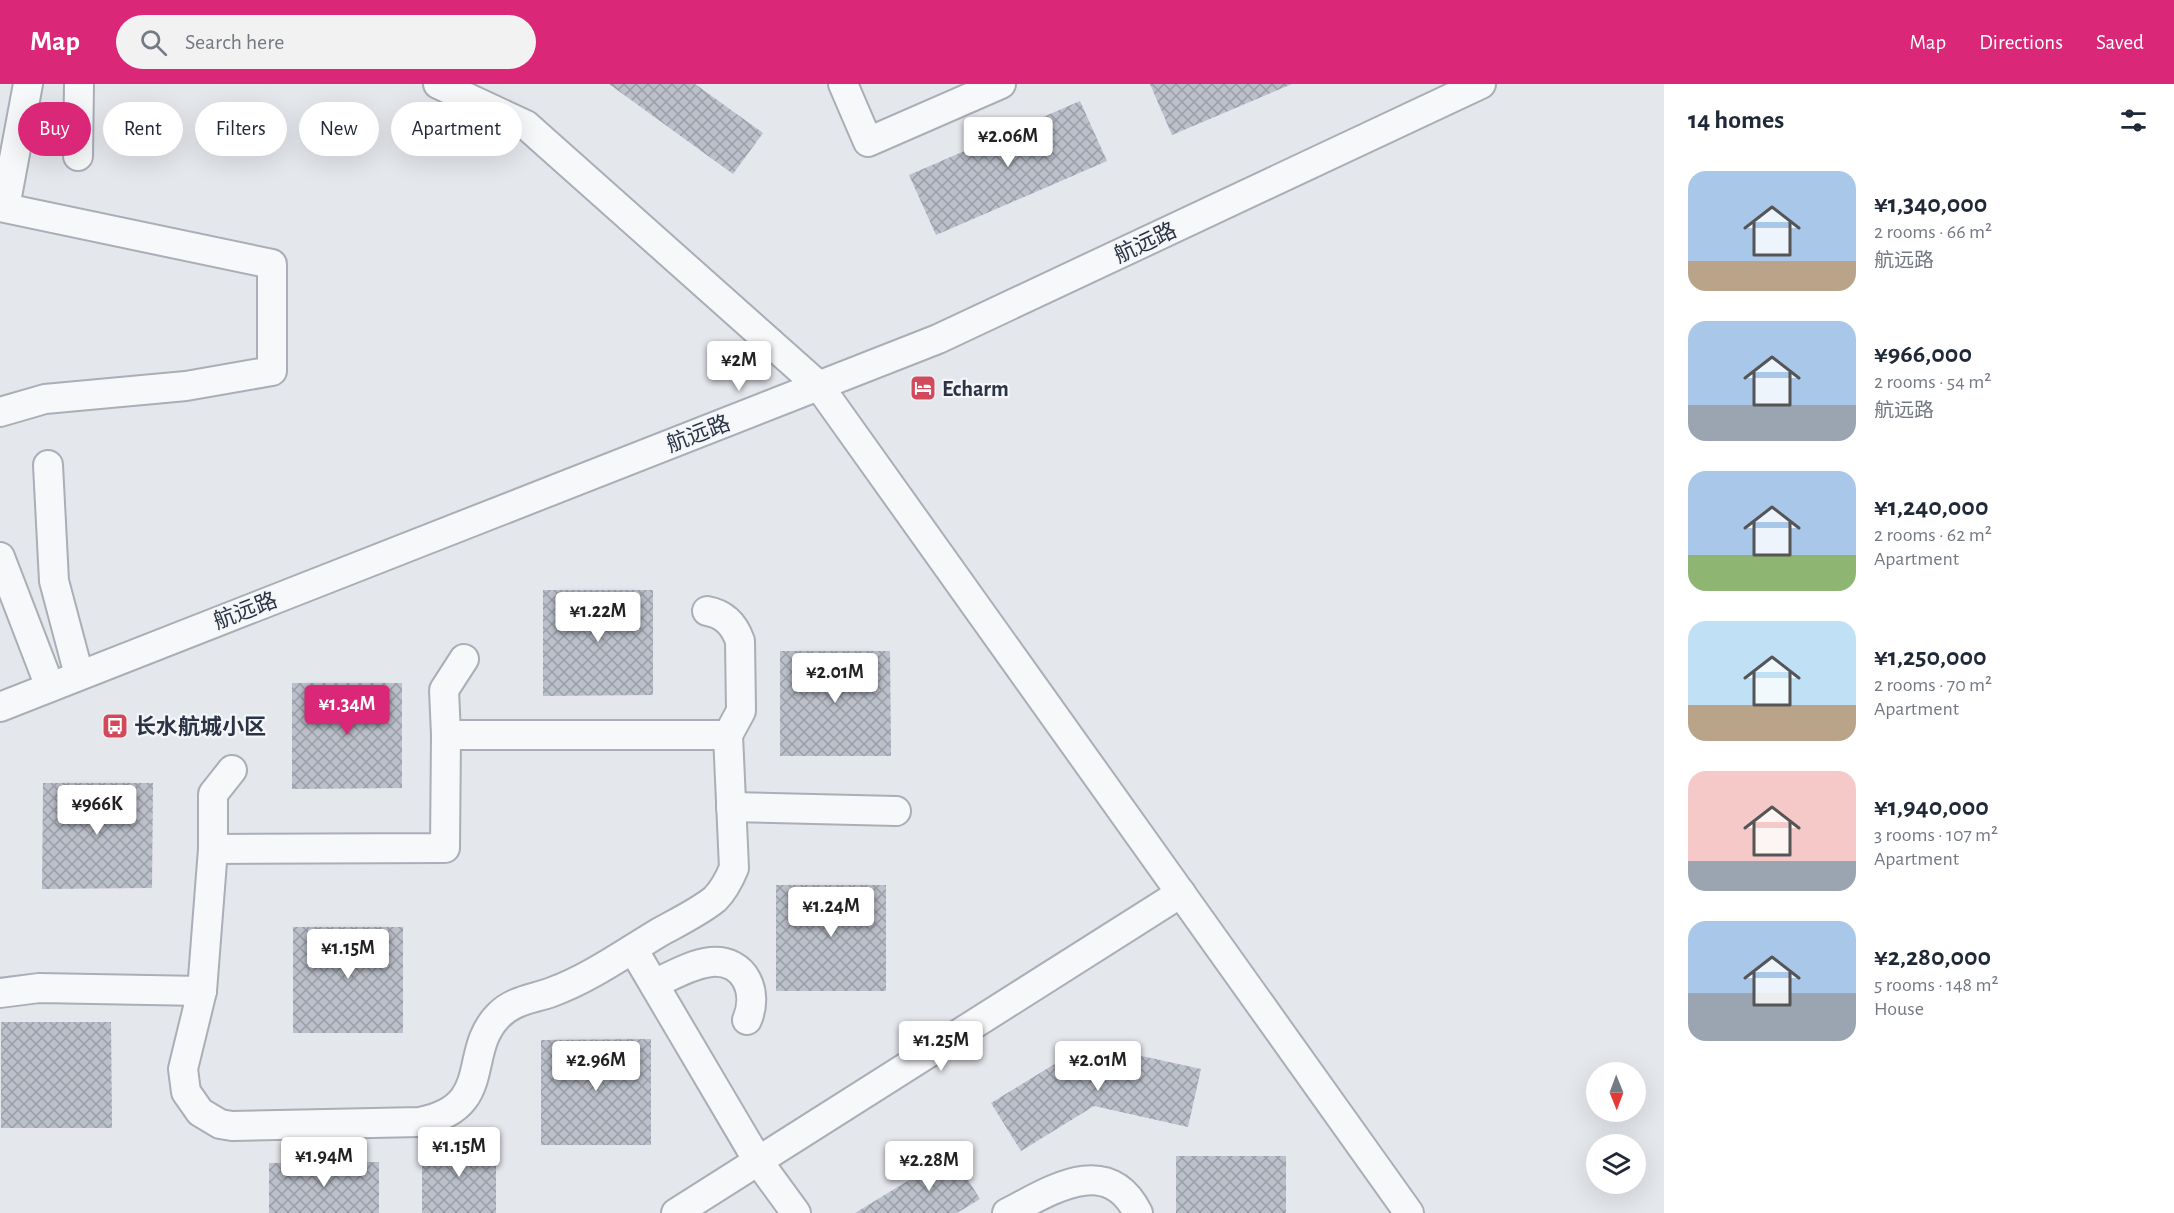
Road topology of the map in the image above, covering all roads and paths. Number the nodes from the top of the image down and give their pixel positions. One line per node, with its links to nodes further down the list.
1 (28, 84): 8 (street)
2 (79, 84): 7 (street)
3 (438, 84): 9 (street)
4 (843, 84): 5 (street)
5 (1001, 84)
6 (1481, 84): 9 (street, 航远路)
7 (79, 102)
8 (2, 207): 10 (street)
9 (819, 386): 15 (street, 航远路); 24 (street)
10 (0, 412)
11 (48, 465): 15 (street)
12 (0, 557): 16 (street)
13 (707, 611): 19 (street)
14 (464, 659): 18 (street)
15 (79, 675): 16 (street, 航远路)
16 (50, 687): 17 (street, 航远路)
17 (0, 707)
18 (446, 735): 19 (street); 23 (street)
19 (728, 735): 21 (street)
20 (232, 770): 23 (street)
21 (731, 807): 22 (street); 25 (street)
22 (896, 811)
23 (213, 849): 27 (street)
24 (1181, 893): 30 (street); 35 (street)
25 (633, 949): 26 (street); 27 (street)
26 (654, 984): 29 (street); 30 (street)
27 (202, 991): 28 (street)
28 (0, 993)
29 (747, 1020)
30 (758, 1161): 31 (street); 32 (street)
31 (676, 1213)
32 (795, 1213)
33 (1007, 1213): 34 (street)
34 (1138, 1213)
35 (1410, 1213)

